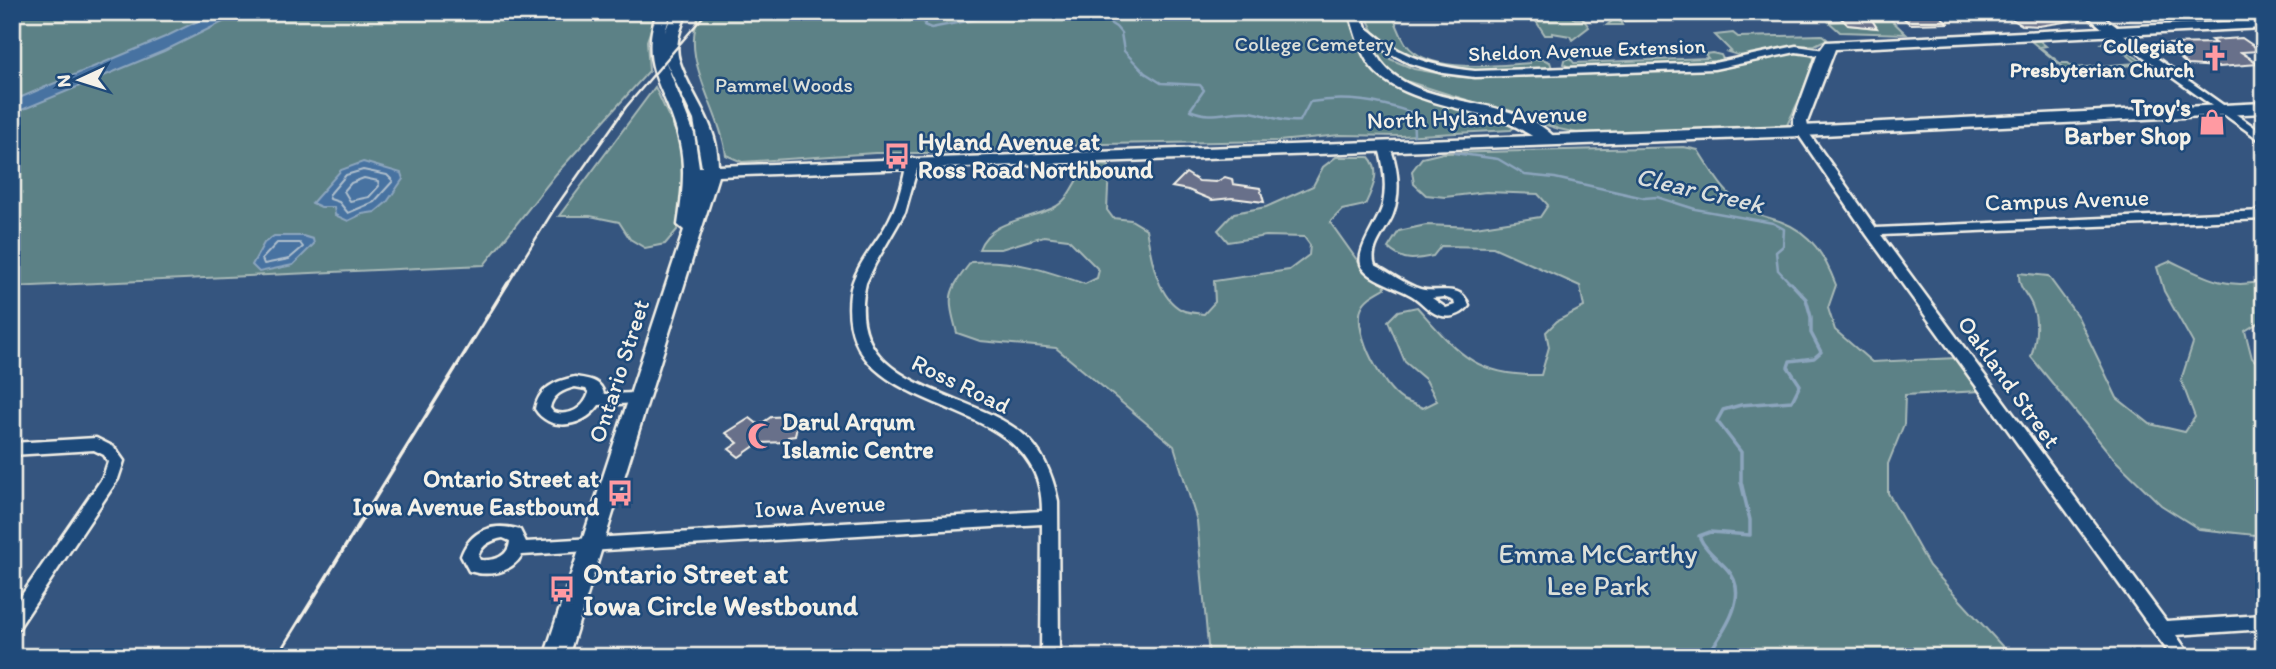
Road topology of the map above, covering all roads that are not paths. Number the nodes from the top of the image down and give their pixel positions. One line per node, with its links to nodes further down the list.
1 (664, 12): 17 (main road, Ontario Street)
2 (680, 12): 16 (main road)
3 (1355, 12): 6 (street)
4 (2090, 12): 7 (street)
5 (2264, 24): 7 (street)
6 (1360, 27): 8 (street, Sheldon Avenue Extension); 12 (street)
7 (2113, 30): 8 (street); 10 (street)
8 (1825, 53): 11 (street)
9 (2264, 108): 10 (main road, North Hyland Avenue)
10 (2223, 110): 11 (main road, North Hyland Avenue); 13 (street)
11 (1802, 131): 12 (main road, North Hyland Avenue); 19 (street, Oakland Street)
12 (1549, 139): 14 (main road, North Hyland Avenue)
13 (2264, 141)
14 (1384, 145): 15 (main road, North Hyland Avenue); 21 (street)
15 (913, 162): 16 (main road, North Hyland Avenue); 27 (street, Ross Road)
16 (711, 170): 17 (main road, North Hyland Avenue); 20 (main road, Ontario Street)
17 (692, 172): 20 (main road, Ontario Street)
18 (2264, 215): 19 (street, Campus Avenue)
19 (1872, 232): 32 (street, Oakland Street)
20 (682, 261): 24 (main road, Ontario Street)
21 (1419, 293)
22 (12, 350): 23 (street)
23 (12, 356)
24 (638, 398): 25 (street); 28 (main road, Ontario Street)
25 (596, 400)
26 (12, 449): 31 (street)
27 (1050, 517): 28 (street, Iowa Avenue); 34 (street, Ross Road)
28 (592, 545): 29 (street, Iowa Avenue); 33 (main road, Ontario Street)
29 (517, 550)
30 (2264, 622): 32 (street)
31 (12, 624)
32 (2161, 629): 35 (street, Oakland Street)
33 (556, 657)
34 (1050, 657)
35 (2182, 657)

